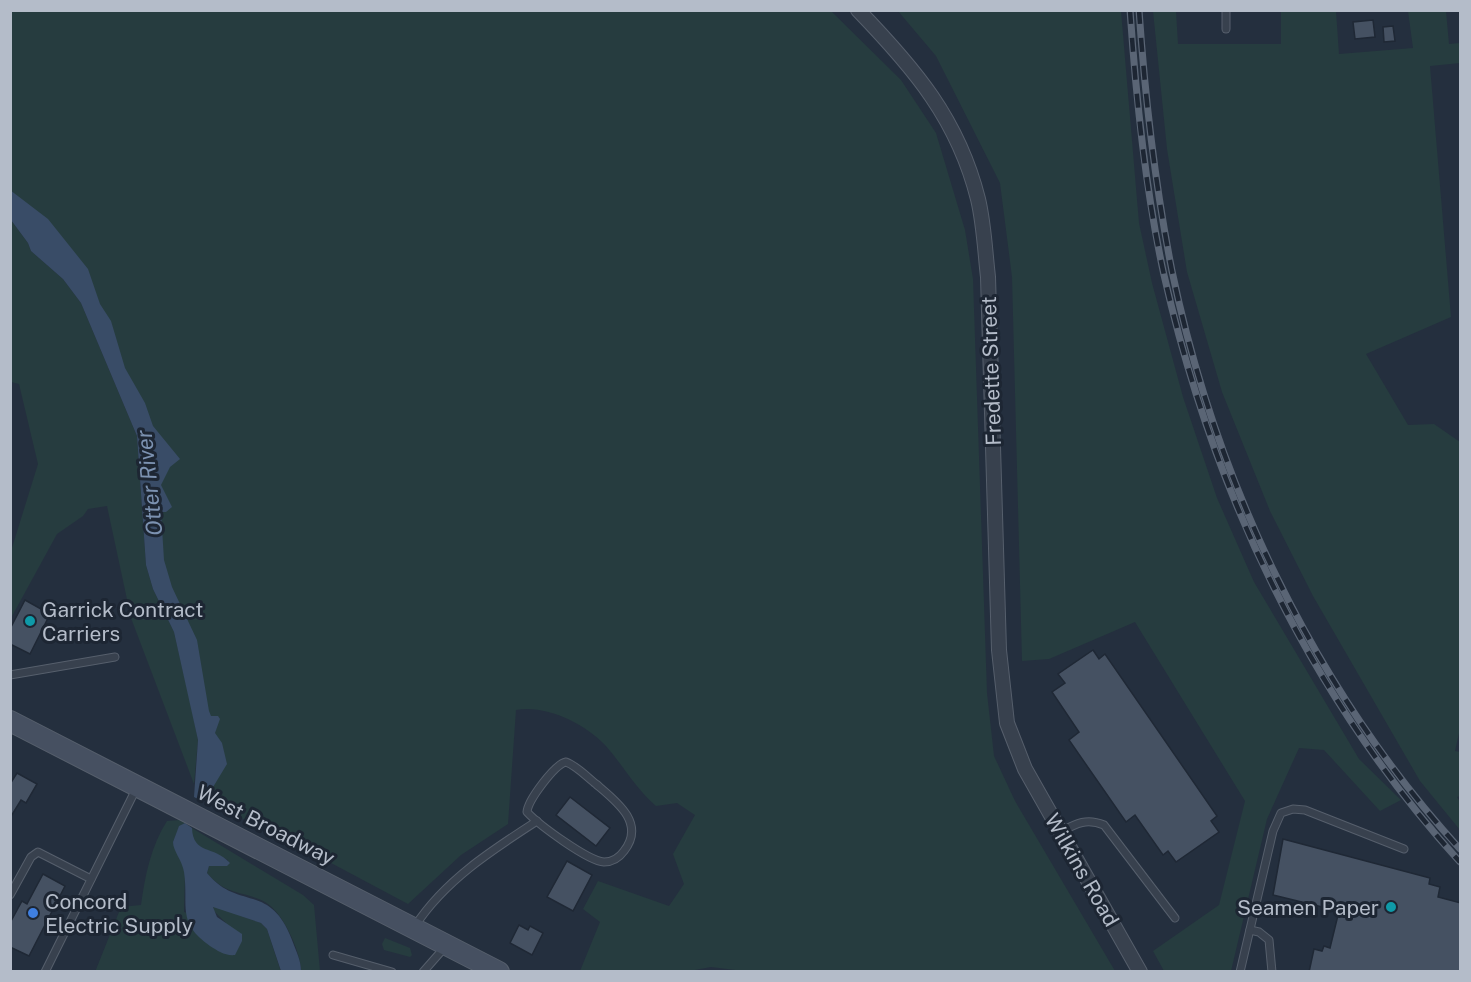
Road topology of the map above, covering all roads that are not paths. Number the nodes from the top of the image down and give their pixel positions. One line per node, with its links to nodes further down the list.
1 (858, 10): 7 (street, Fredette Street)
2 (1226, 10): 3 (lane)
3 (1226, 29)
4 (115, 657): 5 (lane)
5 (10, 675)
6 (10, 721): 8 (main road, West Broadway)
7 (1024, 767): 10 (street, Wilkins Road)
8 (137, 787): 12 (lane); 15 (main road, West Broadway)
9 (537, 821): 9 (lane); 15 (lane)
10 (1060, 832): 14 (lane); 23 (street, Wilkins Road)
11 (1404, 849): 16 (lane)
12 (91, 879): 13 (lane); 19 (lane)
13 (10, 895)
14 (1175, 918)
15 (413, 928): 17 (main road, West Broadway)
16 (1250, 930): 24 (lane); 25 (lane)
17 (447, 945): 21 (lane); 22 (main road, West Broadway)
18 (333, 955): 20 (lane)
19 (45, 972)
20 (392, 972)
21 (423, 972)
22 (500, 972)
23 (1140, 972)
24 (1240, 972)
25 (1272, 972)

